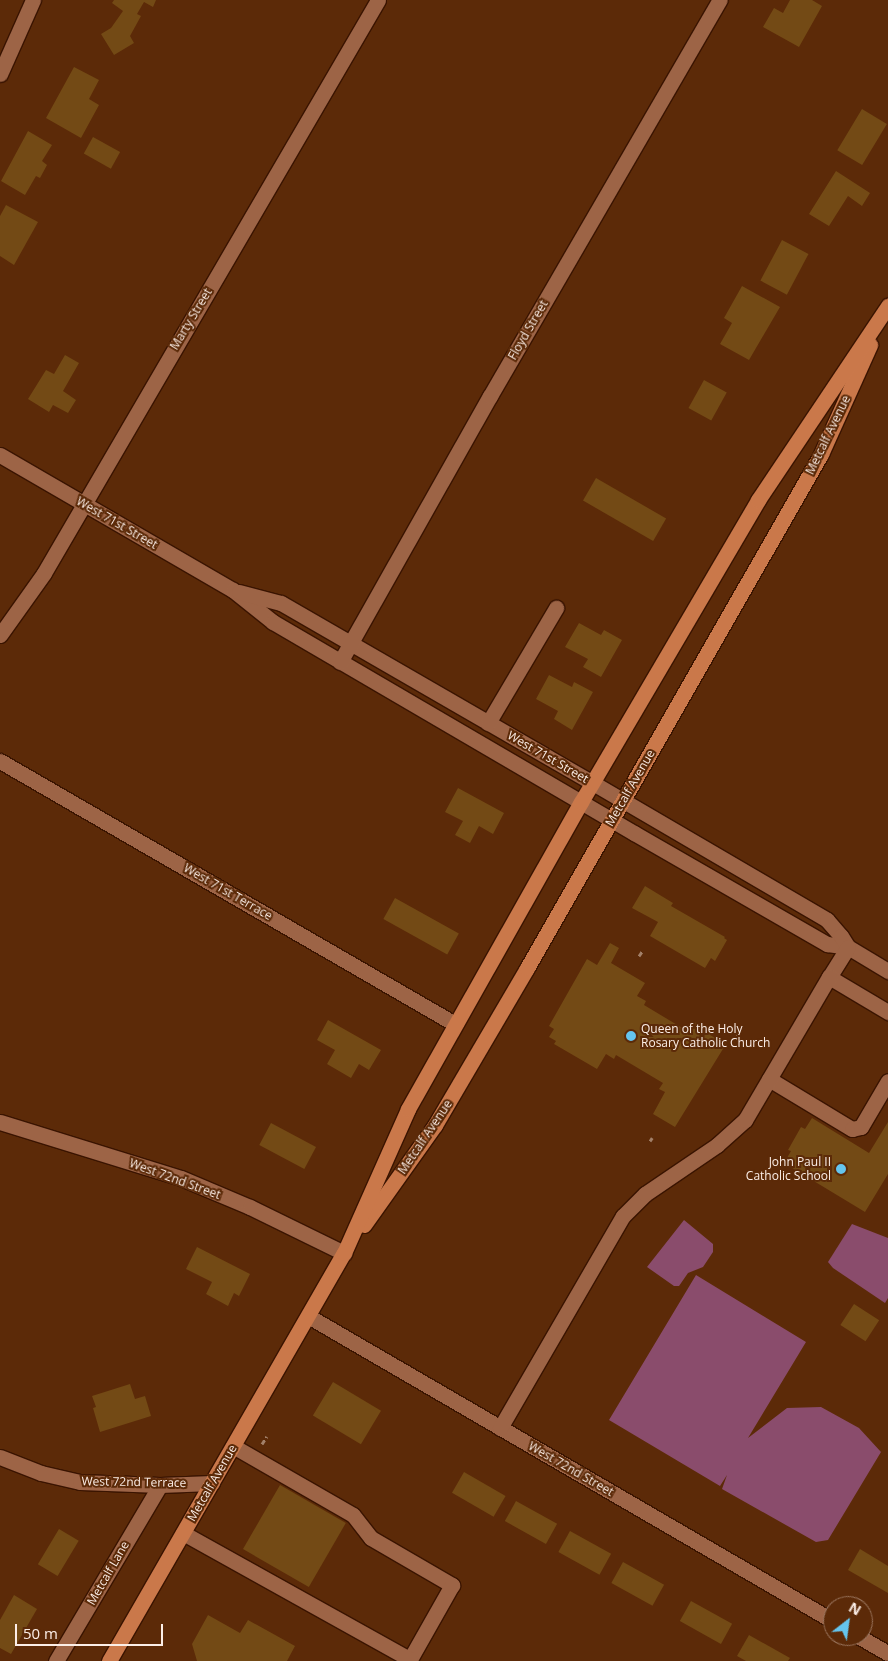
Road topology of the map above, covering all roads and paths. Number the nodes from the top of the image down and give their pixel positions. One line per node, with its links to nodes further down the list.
1 (33, 0): 4 (street)
2 (378, 0): 7 (street, Marty Street)
3 (720, 0): 11 (street, Floyd Street)
4 (0, 74)
5 (888, 306): 15 (main road, Metcalf Avenue); 16 (main road, Metcalf Avenue)
6 (0, 455): 7 (street, West 71st Street)
7 (85, 504): 8 (street, West 71st Street); 10 (street, Marty Street)
8 (233, 590): 11 (street, West 71st Street); 12 (street, West 71st Street)
9 (556, 608): 13 (street)
10 (0, 635)
11 (350, 643): 12 (street, Floyd Street); 13 (street, West 71st Street)
12 (340, 662): 17 (street, West 71st Street)
13 (488, 723): 15 (street, West 71st Street)
14 (0, 761): 25 (street, West 71st Terrace)
15 (593, 783): 16 (street, West 71st Street); 17 (main road, Metcalf Avenue)
16 (622, 801): 18 (main road, Metcalf Avenue); 19 (street, West 71st Street)
17 (582, 802): 18 (street, West 71st Street); 25 (main road, Metcalf Avenue)
18 (611, 820): 19 (street, West 71st Street); 29 (main road, Metcalf Avenue)
19 (848, 948): 22 (street, West 71st Street); 23 (street)
20 (643, 950): 21 (path)
21 (639, 956)
22 (888, 971)
23 (830, 977): 24 (street); 26 (street)
24 (888, 1012)
25 (455, 1024): 29 (main road, Metcalf Avenue)
26 (769, 1079): 27 (street); 31 (street)
27 (888, 1081)
28 (0, 1122): 29 (street, West 72nd Street)
29 (344, 1253): 30 (main road, Metcalf Avenue)
30 (308, 1316): 31 (street, West 72nd Street); 32 (main road, Metcalf Avenue)
31 (500, 1428): 37 (street, West 72nd Street)
32 (234, 1446): 34 (main road, Metcalf Avenue); 40 (street)
33 (0, 1457): 35 (street, West 72nd Terrace)
34 (212, 1483): 35 (street, West 72nd Terrace); 36 (main road, Metcalf Avenue)
35 (160, 1485): 41 (street, Metcalf Lane)
36 (184, 1533): 40 (street); 42 (main road, Metcalf Avenue)
37 (823, 1615)
38 (873, 1644): 39 (street)
39 (888, 1653)
40 (409, 1660)
41 (56, 1661)
42 (109, 1661)

